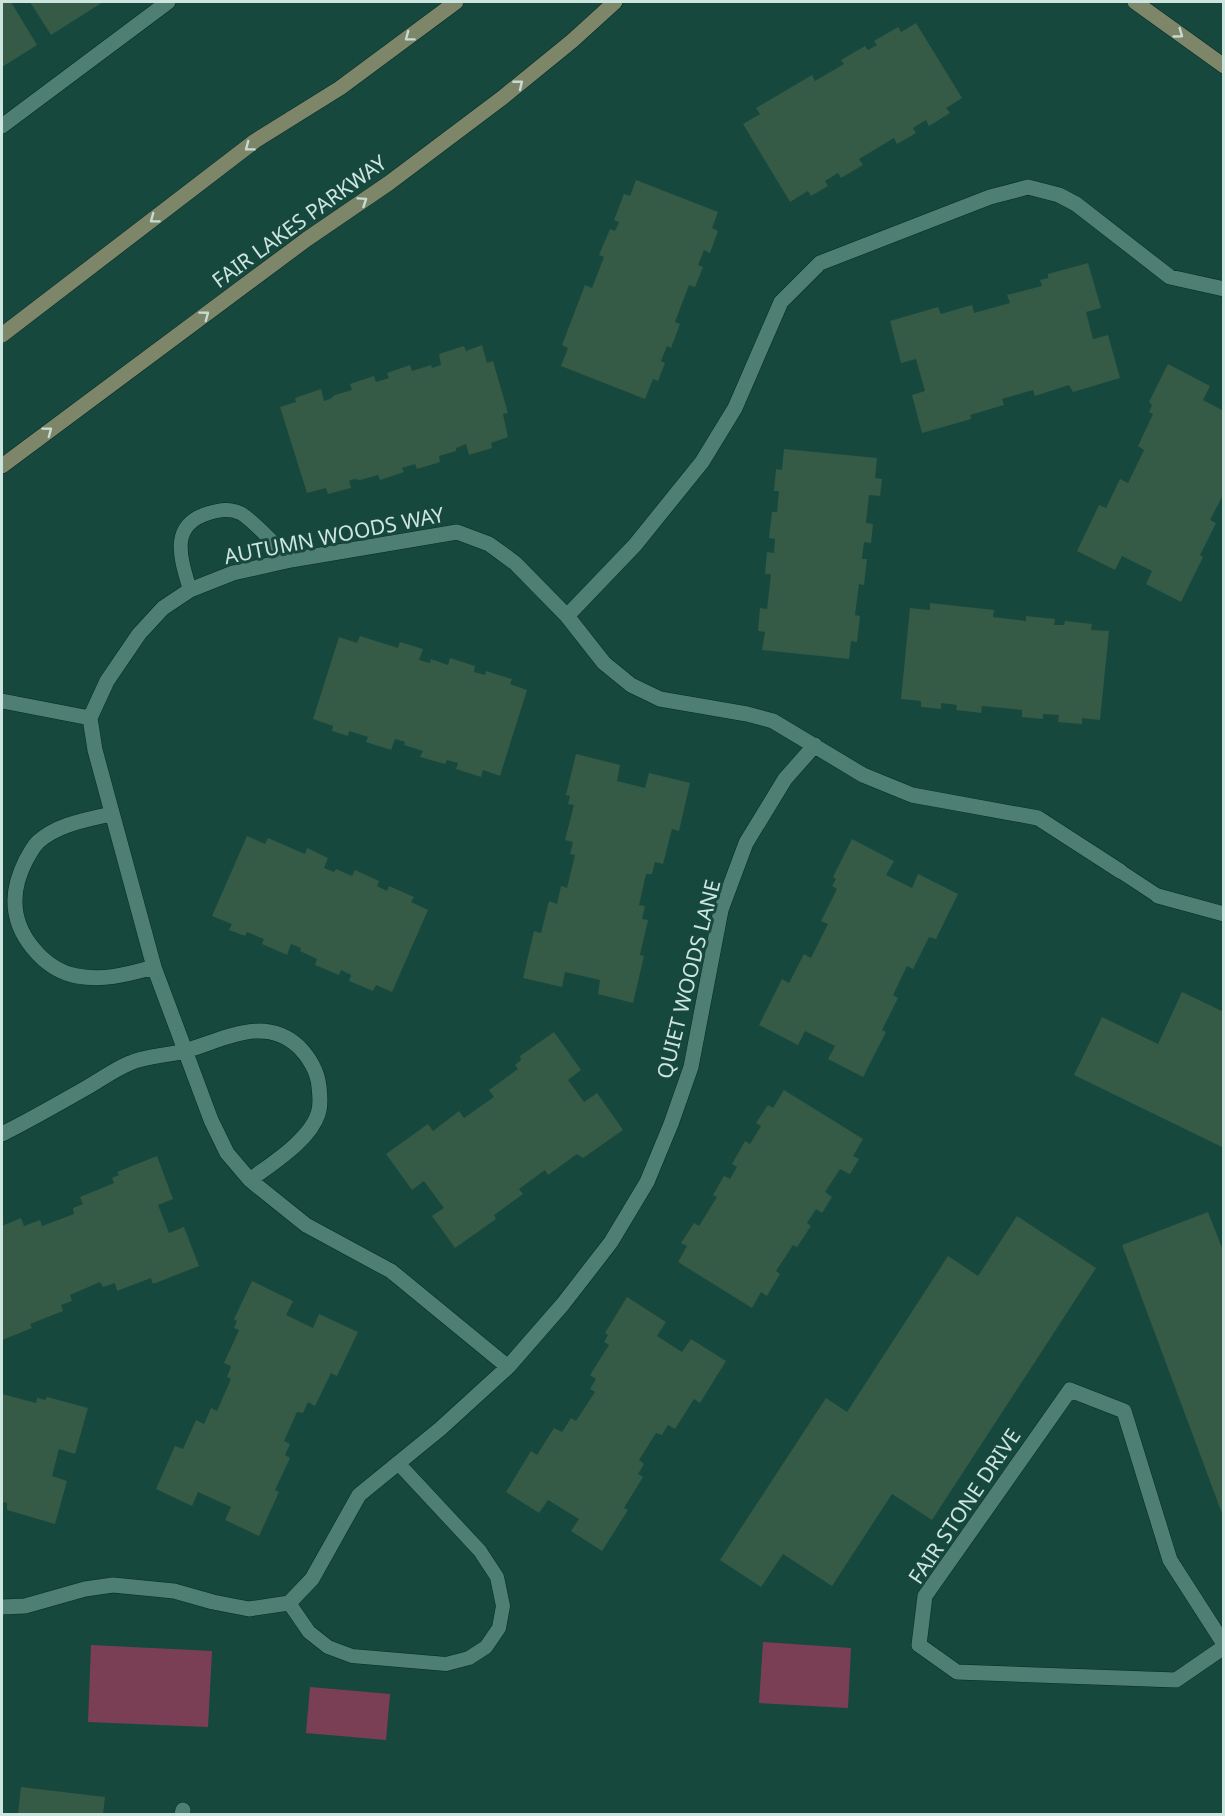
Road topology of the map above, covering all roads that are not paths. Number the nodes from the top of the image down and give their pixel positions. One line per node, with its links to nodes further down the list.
1 (168, 2): 6 (street)
2 (456, 2): 8 (main road, one-way to 8)
3 (615, 2): 9 (main road, FAIR LAKES PARKWAY, one-way to 3)
4 (1135, 2): 5 (main road, one-way to 5)
5 (1224, 66)
6 (2, 126)
7 (1224, 289): 12 (street)
8 (2, 335)
9 (2, 466)
10 (291, 560): 11 (street, AUTUMN WOODS WAY); 11 (lane); 12 (street, AUTUMN WOODS WAY)
11 (190, 590): 14 (street, AUTUMN WOODS WAY)
12 (567, 616): 15 (street, AUTUMN WOODS WAY)
13 (2, 701): 14 (street)
14 (90, 718): 16 (street)
15 (815, 745): 17 (street, AUTUMN WOODS WAY); 24 (street, QUIET WOODS LANE)
16 (111, 814): 20 (street); 20 (street)
17 (1120, 871): 18 (lane, AUTUMN WOODS WAY)
18 (1158, 896): 19 (street, AUTUMN WOODS WAY)
19 (1224, 914)
20 (154, 968): 21 (street)
21 (186, 1050): 22 (street); 23 (street); 23 (street)
22 (2, 1134)
23 (250, 1180): 24 (street)
24 (508, 1367): 25 (street, QUIET WOODS LANE)
25 (398, 1463): 26 (street, QUIET WOODS LANE); 26 (lane)
26 (289, 1603): 27 (street)
27 (2, 1607)
28 (1224, 1646): 28 (street, FAIR STONE DRIVE)

